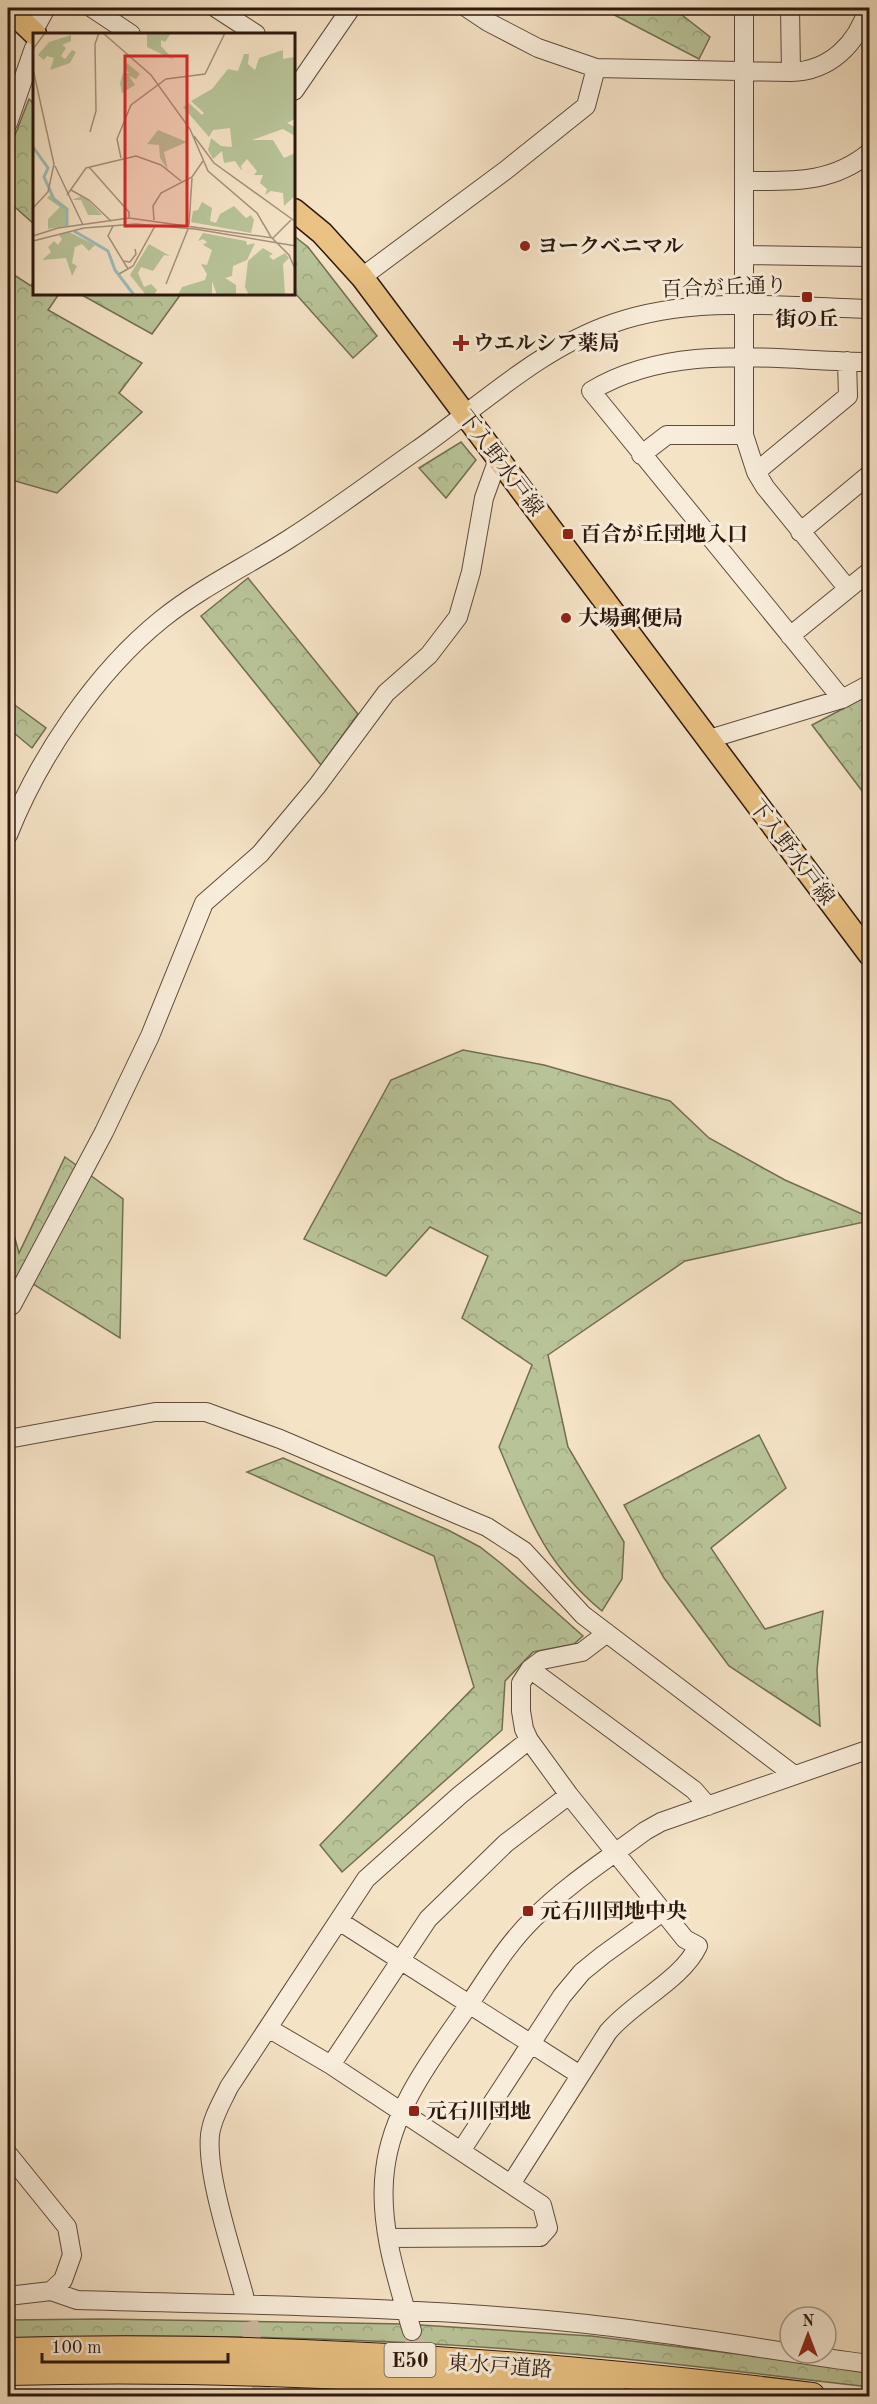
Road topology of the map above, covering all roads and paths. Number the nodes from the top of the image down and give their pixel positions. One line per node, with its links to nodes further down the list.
1 (8, 8): 13 (main road)
2 (46, 8): 10 (street)
3 (92, 8): 11 (street)
4 (216, 8): 12 (street)
5 (467, 8): 16 (street)
6 (744, 8): 17 (street)
7 (790, 8): 18 (street)
8 (868, 8): 18 (street)
9 (346, 9): 15 (street)
10 (36, 33)
11 (130, 33)
12 (254, 33)
13 (33, 37)
14 (33, 41): 20 (street)
15 (301, 65): 19 (street)
16 (596, 68): 17 (street); 26 (street)
17 (744, 72): 18 (street); 22 (street)
18 (792, 72)
19 (296, 84)
20 (8, 123)
21 (870, 152): 22 (street)
22 (745, 181): 24 (street)
23 (296, 212): 26 (main road, 下入野水戸線)
24 (744, 255): 25 (street); 27 (street)
25 (870, 257)
26 (362, 277): 32 (main road, 下入野水戸線)
27 (743, 306): 28 (street, 百合が丘通り); 29 (street); 32 (street, 百合が丘通り)
28 (870, 309)
29 (742, 359): 30 (street); 33 (street); 34 (street)
30 (847, 362): 31 (street); 36 (street)
31 (870, 362)
32 (465, 416): 35 (main road, 下入野水戸線); 45 (street, 百合が丘通り)
33 (744, 435): 34 (street); 36 (street)
34 (641, 455): 41 (street)
35 (498, 459): 44 (main road, 下入野水戸線); 47 (street)
36 (756, 472): 38 (street)
37 (870, 474): 38 (street)
38 (800, 532): 40 (street)
39 (870, 571): 40 (street)
40 (848, 589): 41 (street)
41 (790, 636): 43 (street)
42 (870, 684): 43 (street)
43 (842, 699): 44 (street)
44 (709, 739): 46 (main road, 下入野水戸線)
45 (8, 835)
46 (870, 955)
47 (8, 1308)
48 (8, 1439): 49 (street)
49 (608, 1633): 50 (street); 53 (street)
50 (530, 1669): 51 (street); 55 (street)
51 (529, 1740): 54 (street); 58 (street)
52 (870, 1749): 53 (street)
53 (794, 1775): 55 (street)
54 (569, 1795): 56 (street); 59 (street)
55 (708, 1806): 56 (street)
56 (618, 1852): 57 (street); 60 (street)
57 (664, 1911): 62 (street); 64 (street)
58 (339, 1921): 59 (street); 61 (street)
59 (400, 1960): 60 (street); 63 (street)
60 (468, 2006): 62 (street); 65 (street)
61 (268, 2028): 63 (street); 71 (street)
62 (529, 2044): 64 (street); 66 (street)
63 (331, 2065): 65 (street)
64 (580, 2075): 68 (street)
65 (401, 2113): 66 (street); 69 (street)
66 (461, 2151): 68 (street)
67 (8, 2154): 70 (street)
68 (511, 2184): 69 (street)
69 (388, 2238): 73 (street)
70 (51, 2291): 72 (street); 73 (street)
71 (244, 2295)
72 (8, 2296)
73 (406, 2310): 74 (street); 76 (street)
74 (412, 2331)
75 (8, 2351): 79 (highway, 東水戸道路 / E50)
76 (870, 2364)
77 (8, 2372): 78 (highway, 東水戸道路 / E50)
78 (614, 2397)
79 (812, 2397)

